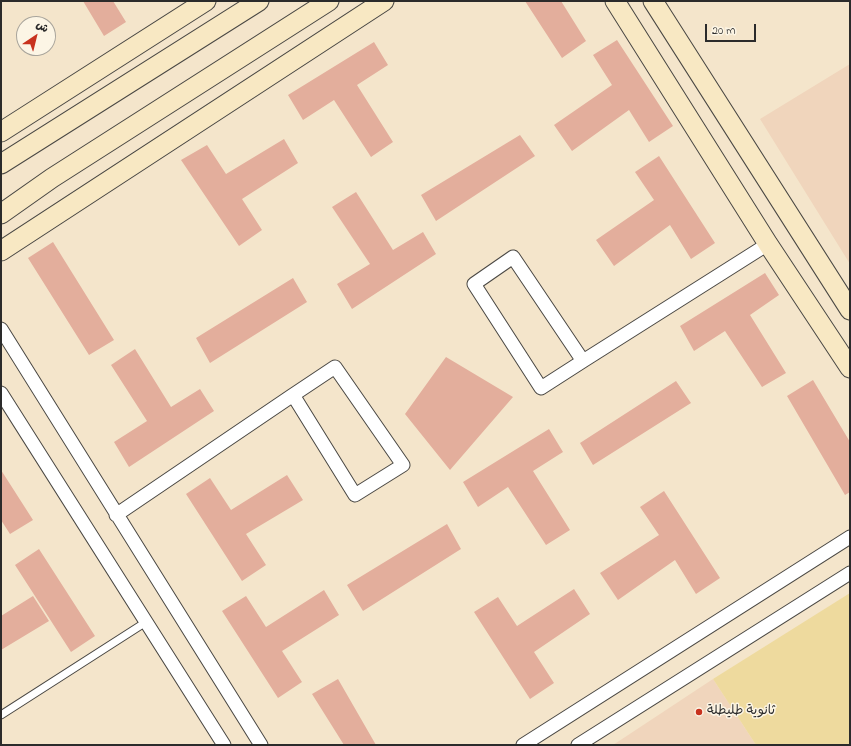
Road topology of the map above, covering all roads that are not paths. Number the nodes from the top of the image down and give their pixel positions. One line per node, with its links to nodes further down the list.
1 (206, 1): 7 (main road)
2 (259, 1): 8 (main road)
3 (329, 1): 9 (main road)
4 (384, 1): 11 (main road)
5 (615, 1): 10 (main road)
6 (653, 1): 12 (main road)
7 (1, 132)
8 (1, 164)
9 (1, 214)
10 (768, 244): 14 (street); 15 (main road)
11 (1, 251)
12 (850, 310)
13 (1, 329): 18 (street)
14 (583, 361): 14 (street)
15 (850, 368)
16 (1, 393): 21 (street)
17 (293, 395): 17 (street); 18 (street)
18 (116, 515): 24 (street)
19 (850, 537): 25 (street)
20 (850, 573): 26 (street)
21 (146, 622): 22 (lane); 23 (street)
22 (1, 715)
23 (224, 745)
24 (261, 745)
25 (524, 745)
26 (578, 745)

